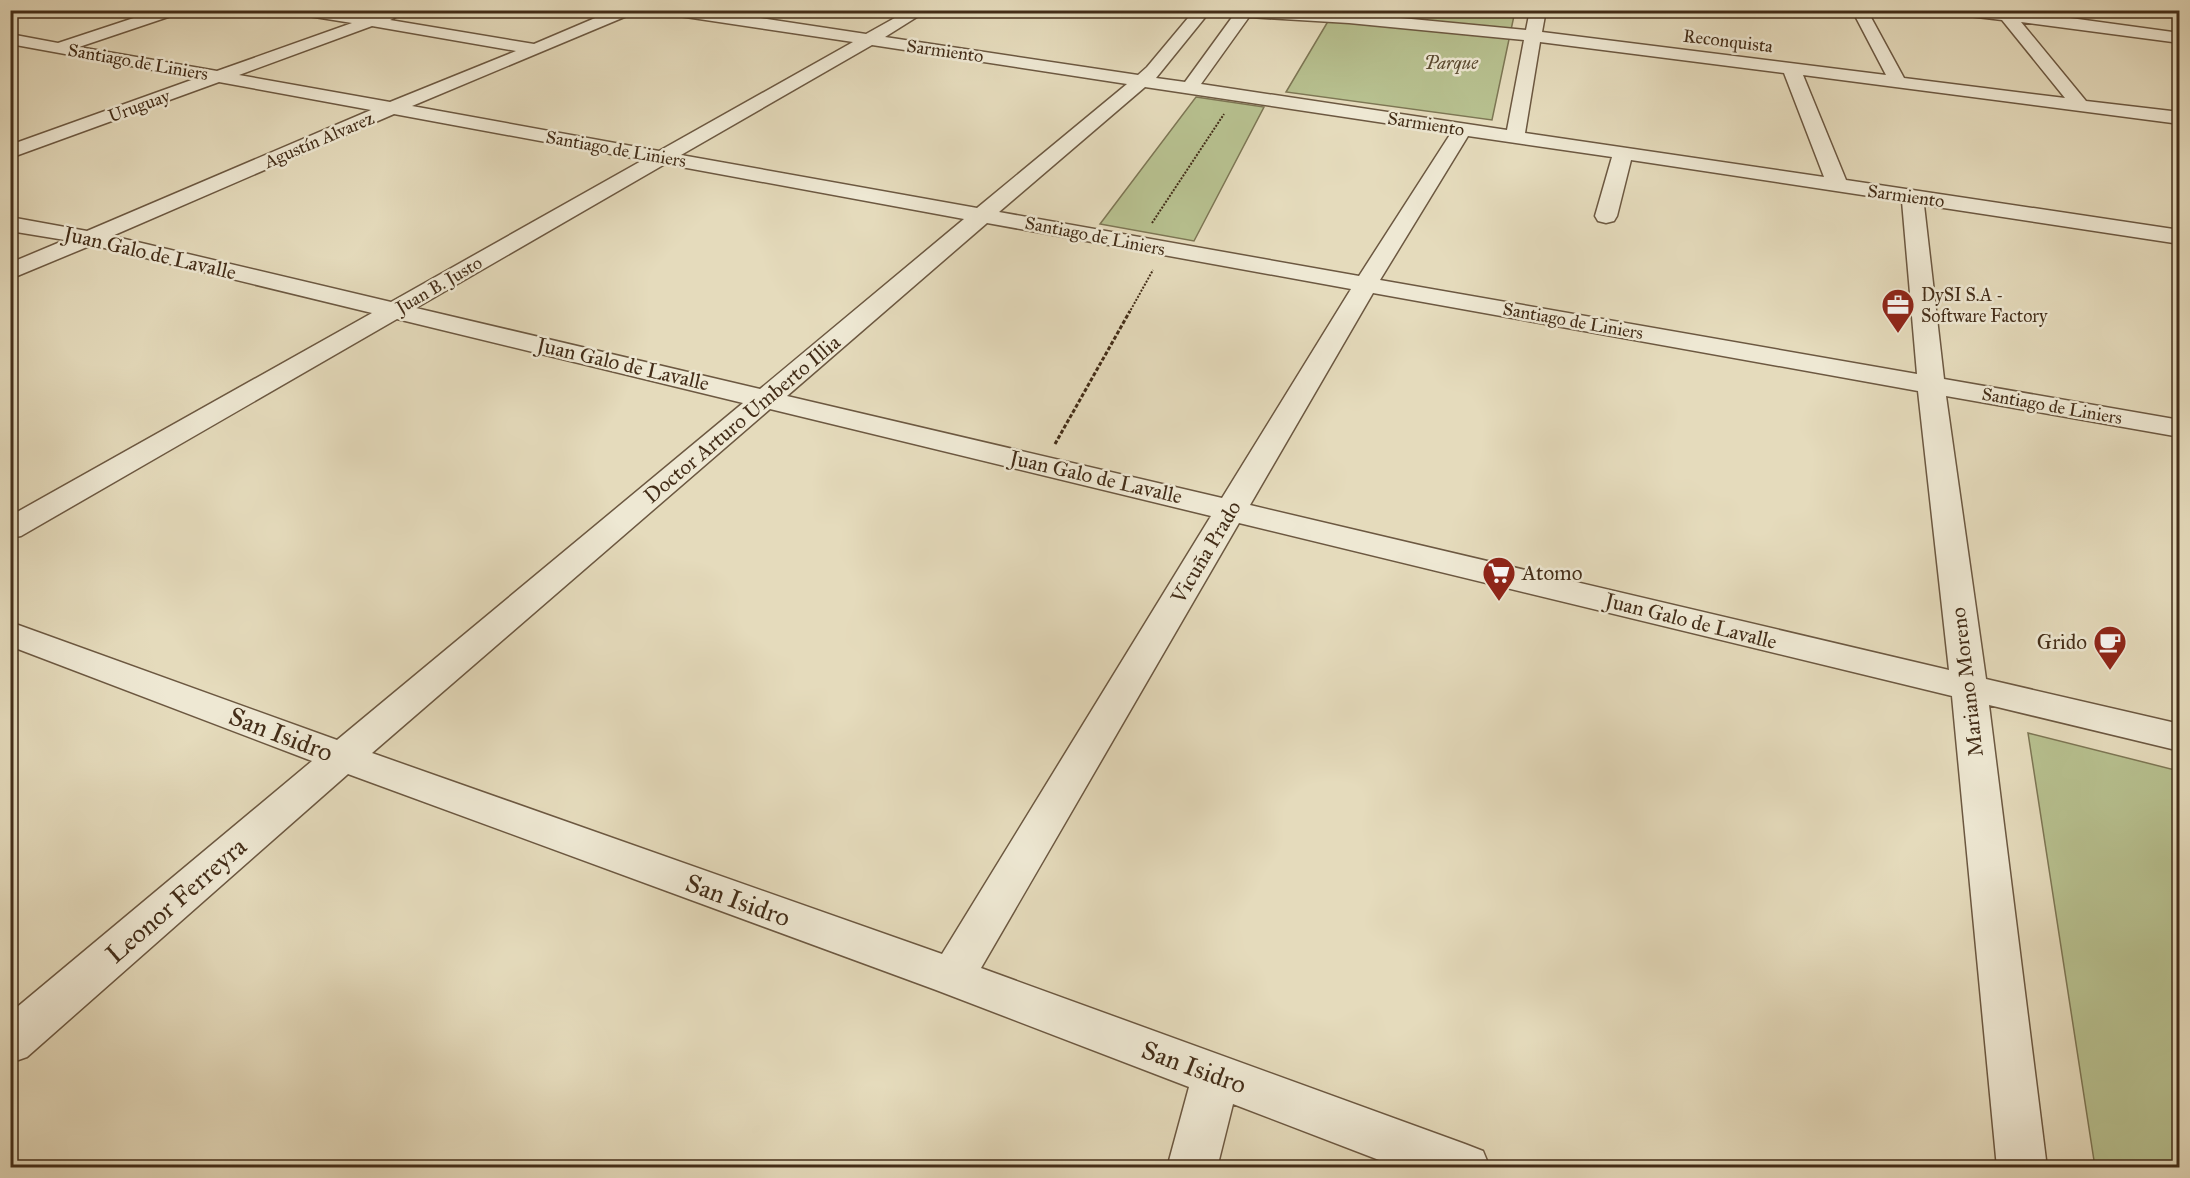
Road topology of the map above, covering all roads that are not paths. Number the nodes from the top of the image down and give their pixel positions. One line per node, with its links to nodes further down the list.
1 (176, 10): 18 (street)
2 (302, 10): 13 (street)
3 (403, 10): 13 (street, Uruguay)
4 (629, 10): 19 (street, Agustín Alvarez)
5 (672, 10): 17 (street, Sarmiento)
6 (921, 10): 17 (street, Juan B. Justo)
7 (1538, 10): 14 (street)
8 (1859, 10): 23 (street)
9 (1960, 10): 12 (street)
10 (1202, 11): 11 (street, Reconquista); 22 (street, Doctor Arturo Umberto Illia)
11 (1246, 12): 14 (street, Reconquista); 24 (street)
12 (2005, 14): 15 (street); 25 (street)
13 (371, 22): 19 (street); 21 (street, Uruguay)
14 (1534, 36): 20 (street, Reconquista); 29 (street)
15 (2180, 38)
16 (10, 39): 18 (street, Santiago de Liniers)
17 (868, 40): 22 (street, Sarmiento); 32 (street, Juan B. Justo)
18 (59, 48): 21 (street, Santiago de Liniers)
19 (536, 49): 26 (street, Agustín Alvarez)
20 (1791, 68): 23 (street, Reconquista); 33 (street)
21 (220, 76): 26 (street, Santiago de Liniers); 30 (street, Uruguay)
22 (1142, 80): 24 (street, Sarmiento); 35 (street, Doctor Arturo Umberto Illia)
23 (1898, 82): 25 (street, Reconquista)
24 (1190, 87): 28 (street, Sarmiento)
25 (2080, 105): 27 (street, Reconquista)
26 (390, 109): 32 (street, Santiago de Liniers); 39 (street, Agustín Alvarez)
27 (2180, 118)
28 (1463, 129): 29 (street, Sarmiento); 41 (street, Vicuña Prado)
29 (1515, 137): 31 (street, Sarmiento)
30 (10, 152)
31 (1623, 154): 33 (street, Sarmiento); 36 (street)
32 (662, 158): 35 (street, Santiago de Liniers); 42 (street, Juan B. Justo)
33 (1837, 185): 34 (street, Sarmiento)
34 (1912, 196): 38 (street, Sarmiento); 43 (street, Mariano Moreno)
35 (982, 215): 41 (street, Santiago de Liniers); 44 (street, Doctor Arturo Umberto Illia)
36 (1606, 216)
37 (10, 224): 39 (street, Juan Galo de Lavalle)
38 (2180, 237)
39 (91, 238): 40 (street, Agustín Alvarez); 42 (street, Juan Galo de Lavalle)
40 (10, 272)
41 (1366, 284): 43 (street, Santiago de Liniers); 46 (street, Vicuña Prado)
42 (394, 310): 44 (street, Juan Galo de Lavalle); 47 (street, Juan B. Justo)
43 (1931, 385): 45 (street, Santiago de Liniers); 49 (street, Mariano Moreno)
44 (766, 398): 46 (street, Juan Galo de Lavalle); 51 (street, Doctor Arturo Umberto Illia)
45 (2180, 429)
46 (1232, 510): 49 (street, Juan Galo de Lavalle); 52 (street, Vicuña Prado)
47 (10, 529)
48 (10, 633): 51 (street, San Isidro)
49 (1969, 688): 50 (street, Juan Galo de Lavalle); 57 (street, Mariano Moreno)
50 (2180, 738)
51 (342, 757): 52 (street, San Isidro); 53 (street, Leonor Ferreyra)
52 (952, 977): 54 (street, San Isidro)
53 (10, 1042)
54 (1216, 1076): 55 (street); 56 (street, San Isidro)
55 (1192, 1167)
56 (1465, 1167)
57 (2022, 1167)

